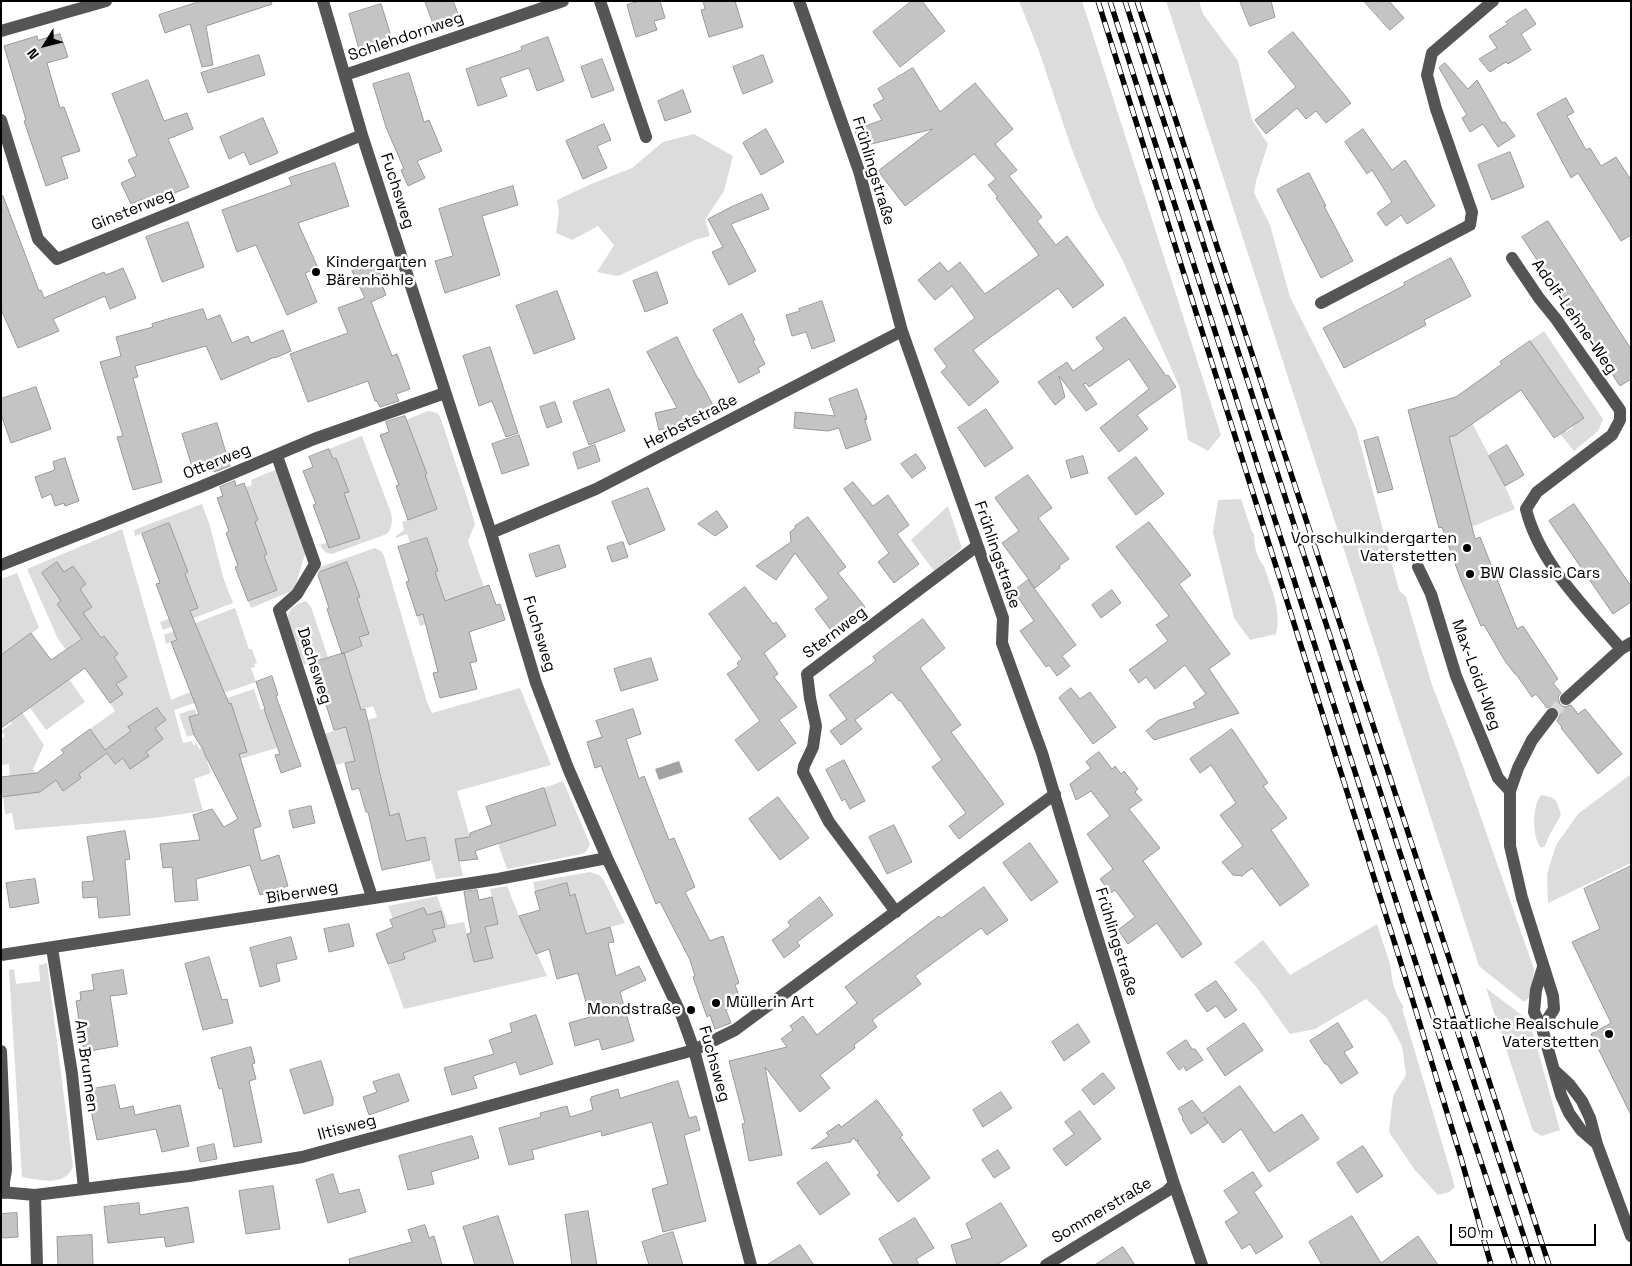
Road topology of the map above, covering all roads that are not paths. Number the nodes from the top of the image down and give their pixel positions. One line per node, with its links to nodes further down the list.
1 (106, 1): 7 (street)
2 (322, 1): 8 (street, Fuchsweg)
3 (563, 1): 8 (street, Schlehdornweg)
4 (600, 1): 11 (street)
5 (799, 1): 14 (street, Frühlingstraße)
6 (1493, 1): 13 (street)
7 (1, 31)
8 (345, 75): 10 (street, Fuchsweg)
9 (1, 120): 10 (street, Ginsterweg)
10 (362, 135): 15 (street, Fuchsweg)
11 (646, 137)
12 (1512, 258): 21 (street, Adolf-Lehne-Weg)
13 (1321, 303)
14 (902, 331): 17 (street, Herbststraße); 18 (street, Frühlingstraße)
15 (445, 393): 16 (street, Otterweg); 17 (street, Fuchsweg)
16 (277, 456): 19 (street, Otterweg); 27 (street, Dachsweg)
17 (491, 533): 26 (street, Fuchsweg)
18 (977, 546): 25 (street, Frühlingstraße); 28 (street, Sternweg)
19 (1, 565)
20 (1418, 567): 24 (street, Max-Loidl-Weg)
21 (1626, 646): 22 (street)
22 (1566, 699)
23 (1552, 714): 24 (street)
24 (1510, 791): 31 (street)
25 (1055, 794): 28 (street); 37 (street, Frühlingstraße)
26 (607, 858): 27 (street, Biberweg); 33 (street, Fuchsweg)
27 (372, 897): 29 (street, Biberweg)
28 (896, 912): 33 (street)
29 (52, 948): 30 (street, Biberweg); 38 (street, Am Brunnen)
30 (1, 955)
31 (1543, 967): 32 (street); 32 (street)
32 (1542, 1028): 35 (street)
33 (694, 1050): 38 (street, Iltisweg); 43 (street, Fuchsweg)
34 (1, 1051): 39 (street)
35 (1555, 1071): 36 (street); 36 (street)
36 (1597, 1144): 41 (street)
37 (1174, 1184): 44 (street, Sommerstraße); 45 (street, Frühlingstraße)
38 (84, 1188): 40 (street, Iltisweg)
39 (3, 1193): 40 (street, Iltisweg)
40 (35, 1195): 42 (street)
41 (1631, 1236)
42 (37, 1265)
43 (751, 1265)
44 (1046, 1265)
45 (1202, 1265)

